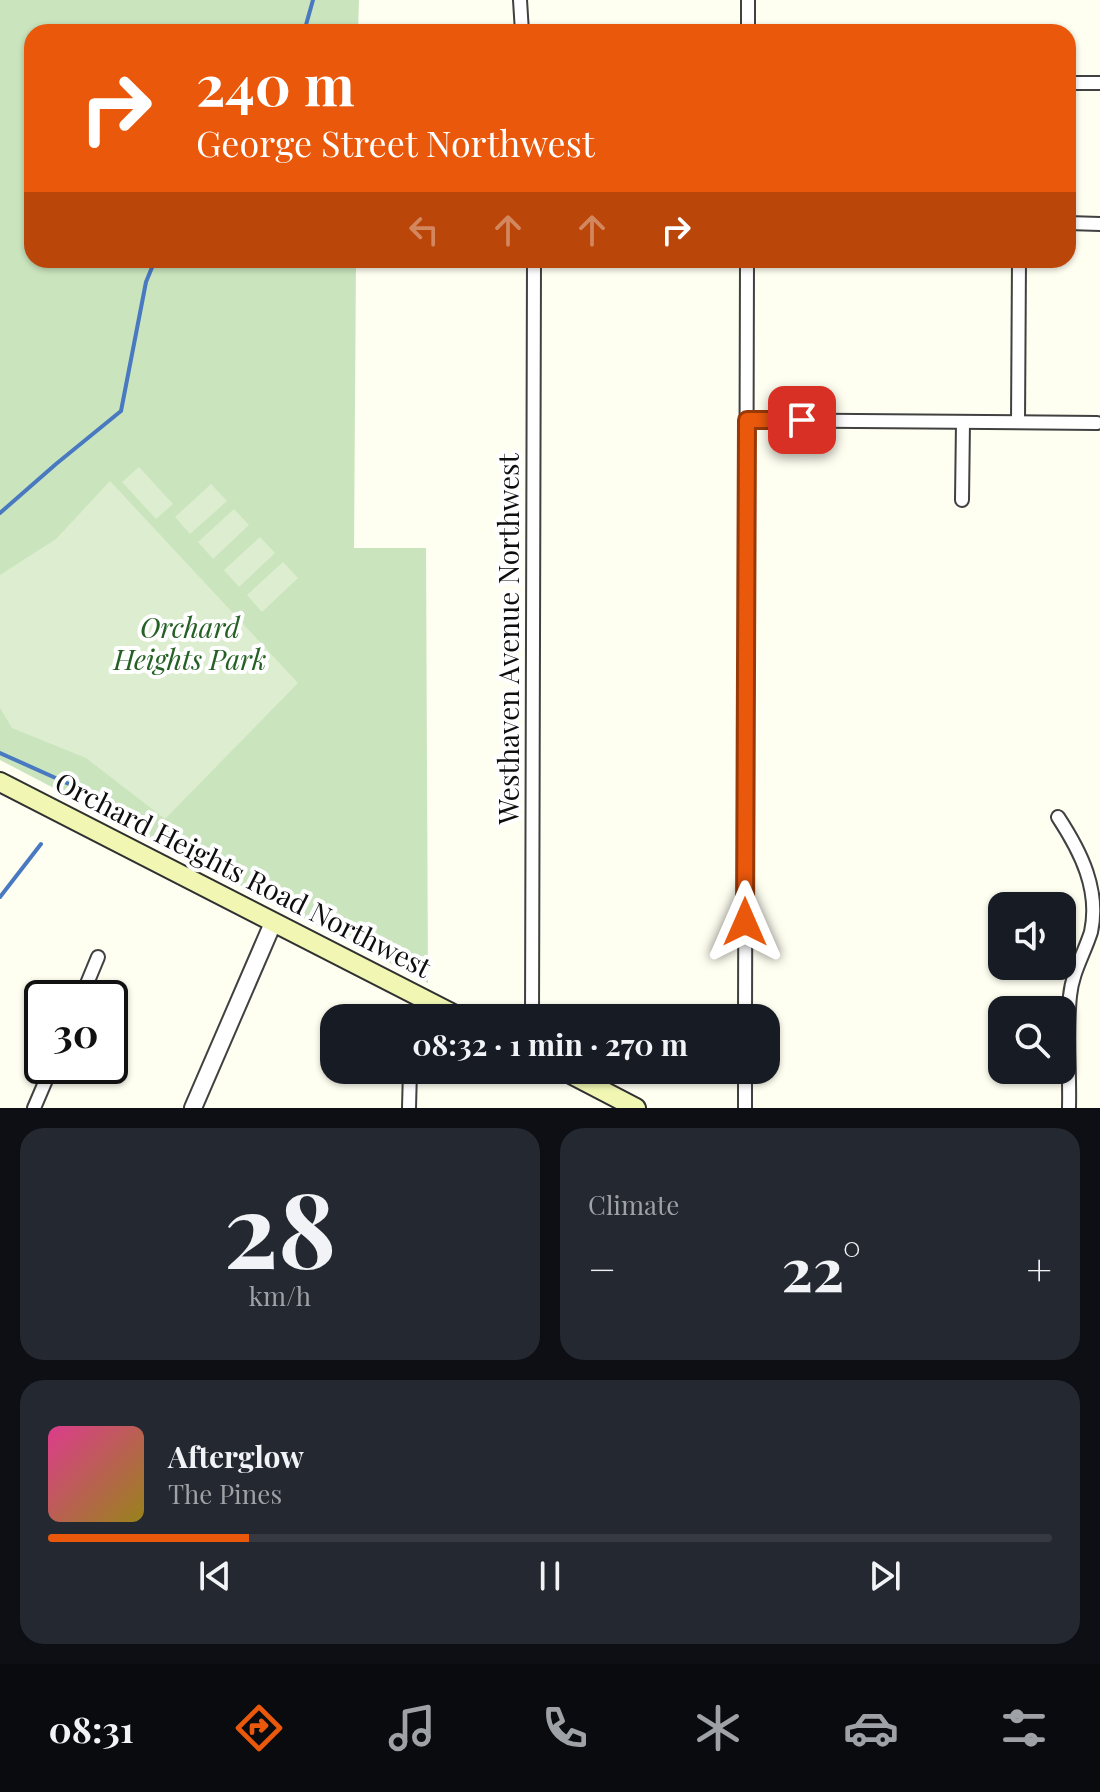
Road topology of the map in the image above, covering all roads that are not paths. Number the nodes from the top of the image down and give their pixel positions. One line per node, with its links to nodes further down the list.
1 (520, 0): 3 (street)
2 (748, 0): 4 (street)
3 (522, 24)
4 (748, 24)
5 (1076, 83): 6 (street)
6 (1100, 83)
7 (1076, 223): 8 (street)
8 (1100, 224)
9 (534, 268): 25 (street, Westhaven Avenue Northwest)
10 (747, 268): 12 (street)
11 (1019, 268): 14 (street)
12 (747, 420): 13 (street); 26 (street)
13 (963, 422): 14 (street); 16 (street)
14 (1018, 422): 15 (street)
15 (1097, 423)
16 (962, 500)
17 (0, 782): 19 (main road, Orchard Heights Road Northwest)
18 (1058, 817): 37 (street)
19 (273, 923): 22 (main road, Orchard Heights Road Northwest); 33 (street)
20 (98, 957): 21 (street)
21 (88, 980)
22 (423, 999): 23 (street); 24 (main road, Orchard Heights Road Northwest)
23 (421, 1004)
24 (433, 1004)
25 (532, 1004)
26 (745, 1004)
27 (44, 1084): 32 (street)
28 (410, 1084): 34 (street)
29 (582, 1084): 31 (main road)
30 (745, 1084): 36 (street)
31 (605, 1101): 35 (main road)
32 (34, 1108)
33 (193, 1108)
34 (409, 1108)
35 (636, 1108)
36 (745, 1108)
37 (1069, 1108)

